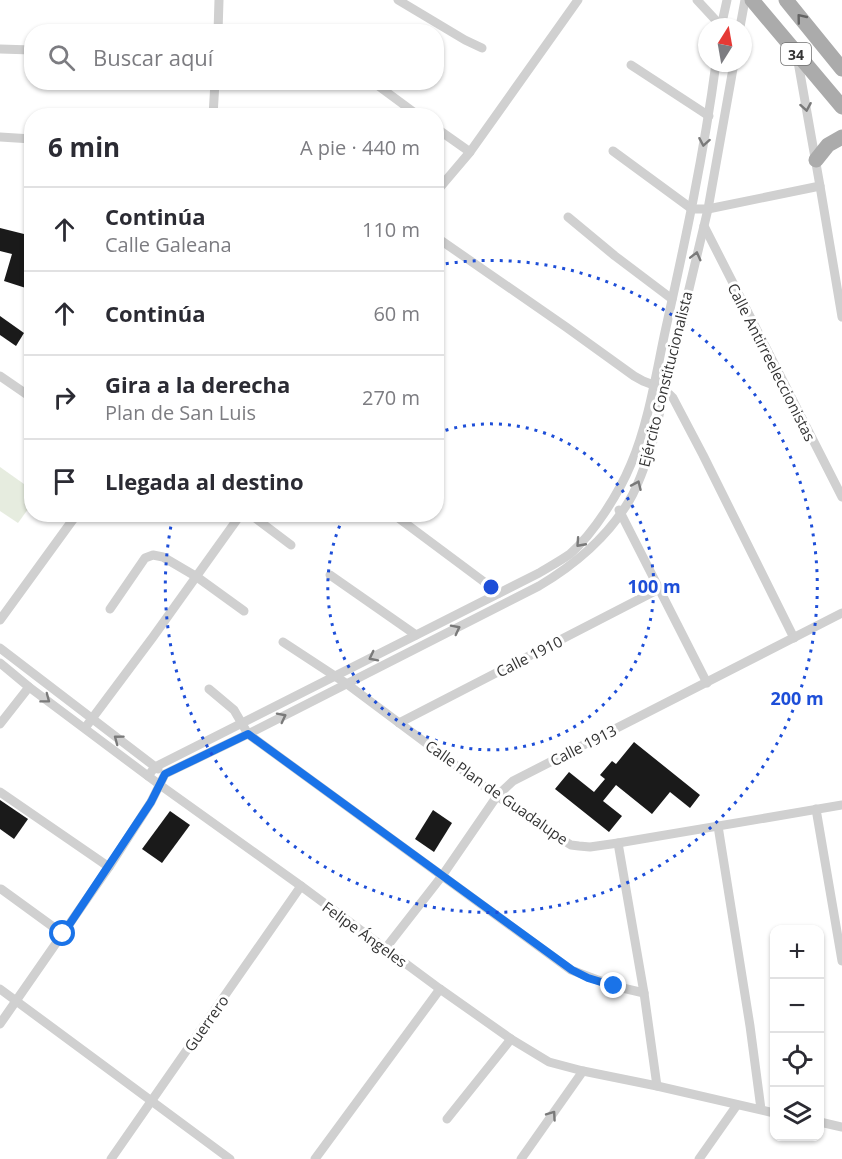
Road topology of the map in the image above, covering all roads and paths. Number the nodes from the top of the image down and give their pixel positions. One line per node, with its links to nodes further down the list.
1 (219, 0): 12 (street)
2 (398, 0): 13 (street)
3 (578, 0): 34 (street)
4 (698, 0): 9 (street)
5 (727, 0): 10 (street)
6 (745, 0): 11 (street)
7 (752, 0): 18 (main road, 34)
8 (786, 0): 20 (main road, 34, one-way to 8)
9 (714, 18)
10 (724, 18)
11 (742, 18)
12 (218, 24)
13 (438, 24)
14 (444, 27): 15 (street)
15 (482, 48)
16 (0, 49): 17 (street)
17 (24, 50)
18 (796, 54): 25 (main road, 34); 35 (street, one-way to 35)
19 (631, 65): 28 (street)
20 (842, 69)
21 (715, 72): 28 (street, Ejército Constitucionalista)
22 (732, 72): 39 (street, Ejército Constitucionalista)
23 (215, 90): 26 (street)
24 (385, 90): 27 (street)
25 (842, 107)
26 (213, 108)
27 (408, 108)
28 (709, 116): 38 (street, Ejército Constitucionalista, one-way to 38)
29 (444, 134): 34 (street)
30 (842, 136): 35 (main road)
31 (0, 137): 32 (street)
32 (24, 138)
33 (613, 151): 38 (street)
34 (470, 152): 36 (street)
35 (816, 160): 37 (street)
36 (444, 183)
37 (820, 186): 39 (street); 44 (street)
38 (692, 209): 39 (street); 43 (street, Ejército Constitucionalista)
39 (708, 209): 41 (street, Ejército Constitucionalista)
40 (568, 218): 43 (street)
41 (704, 226): 47 (street, Ejército Constitucionalista, one-way to 41); 49 (street, Calle Antirreeleccionistas)
42 (444, 242): 46 (street)
43 (672, 299): 46 (street, Ejército Constitucionalista)
44 (842, 317)
45 (0, 376): 48 (street)
46 (653, 385): 47 (street); 50 (street, Ejército Constitucionalista)
47 (664, 389): 51 (street, Ejército Constitucionalista, one-way to 47); 66 (street)
48 (24, 392)
49 (842, 497)
50 (613, 501): 51 (street); 60 (street, Ejército Constitucionalista, one-way to 60)
51 (621, 513): 59 (street); 72 (street, Ejército Constitucionalista, one-way to 51)
52 (71, 522): 64 (street)
53 (235, 522): 58 (street)
54 (261, 522): 56 (street)
55 (404, 522): 60 (street)
56 (291, 545)
57 (330, 575): 65 (street)
58 (197, 577): 61 (street); 62 (street); 75 (street)
59 (659, 589): 71 (street); 77 (street, Calle 1910)
60 (499, 593): 65 (street, Ejército Constitucionalista)
61 (110, 609)
62 (244, 611)
63 (842, 613): 66 (street, Calle 1913)
64 (0, 620)
65 (416, 635): 70 (street, Ejército Constitucionalista, one-way to 70)
66 (794, 638): 71 (street, Calle 1913)
67 (283, 642): 70 (street, Calle Plan de Guadalupe)
68 (0, 648): 75 (street)
69 (0, 663): 73 (street, Felipe Ángeles)
70 (333, 677): 72 (street, Calle Plan de Guadalupe); 76 (street, Ejército Constitucionalista)
71 (706, 683): 86 (street, Calle 1913)
72 (347, 684): 77 (street, Calle Plan de Guadalupe); 80 (street, Ejército Constitucionalista, one-way to 72)
73 (29, 687): 78 (street); 79 (street, Felipe Ángeles, one-way to 79)
74 (209, 689): 76 (street)
75 (92, 719): 79 (street); 81 (street, one-way to 75)
76 (242, 722): 80 (street); 81 (street, Ejército Constitucionalista)
77 (399, 723): 86 (street, Calle Plan de Guadalupe)
78 (0, 724)
79 (85, 728): 83 (street, Felipe Ángeles)
80 (248, 734): 82 (street, Ejército Constitucionalista); 92 (street)
81 (155, 767): 82 (street); 83 (street, Ejército Constitucionalista)
82 (165, 774): 84 (street)
83 (148, 777): 84 (street, Felipe Ángeles)
84 (160, 785): 91 (street); 93 (street, Felipe Ángeles)
85 (0, 792): 91 (street)
86 (497, 796): 90 (street, Calle Plan de Guadalupe); 92 (street, Calle 1913)
87 (842, 805): 88 (street, Calle Plan de Guadalupe)
88 (816, 809): 89 (street, Calle Plan de Guadalupe); 97 (street)
89 (718, 826): 90 (street, Calle Plan de Guadalupe); 108 (street)
90 (618, 843): 100 (street)
91 (109, 867): 95 (street)
92 (442, 876): 96 (street, Calle 1913); 100 (street)
93 (301, 886): 96 (street, Felipe Ángeles); 106 (street, Guerrero)
94 (1, 889): 95 (street)
95 (63, 934): 101 (street)
96 (385, 949): 99 (street, Felipe Ángeles)
97 (842, 961)
98 (0, 989): 101 (street)
99 (440, 989): 103 (street, Felipe Ángeles); 115 (street)
100 (644, 993): 105 (street)
101 (16, 1001): 102 (street); 106 (street)
102 (0, 1024)
103 (511, 1039): 104 (street, Felipe Ángeles); 110 (street)
104 (583, 1071): 105 (street, Felipe Ángeles); 116 (street, one-way to 104)
105 (657, 1086): 107 (street, Felipe Ángeles)
106 (152, 1101): 113 (street, Guerrero); 114 (street)
107 (737, 1105): 108 (street, Felipe Ángeles); 117 (street)
108 (761, 1109): 109 (street, Felipe Ángeles)
109 (770, 1112)
110 (447, 1119)
111 (824, 1123): 112 (street)
112 (842, 1127)
113 (111, 1159)
114 (230, 1159)
115 (315, 1159)
116 (521, 1159)
117 (699, 1159)

